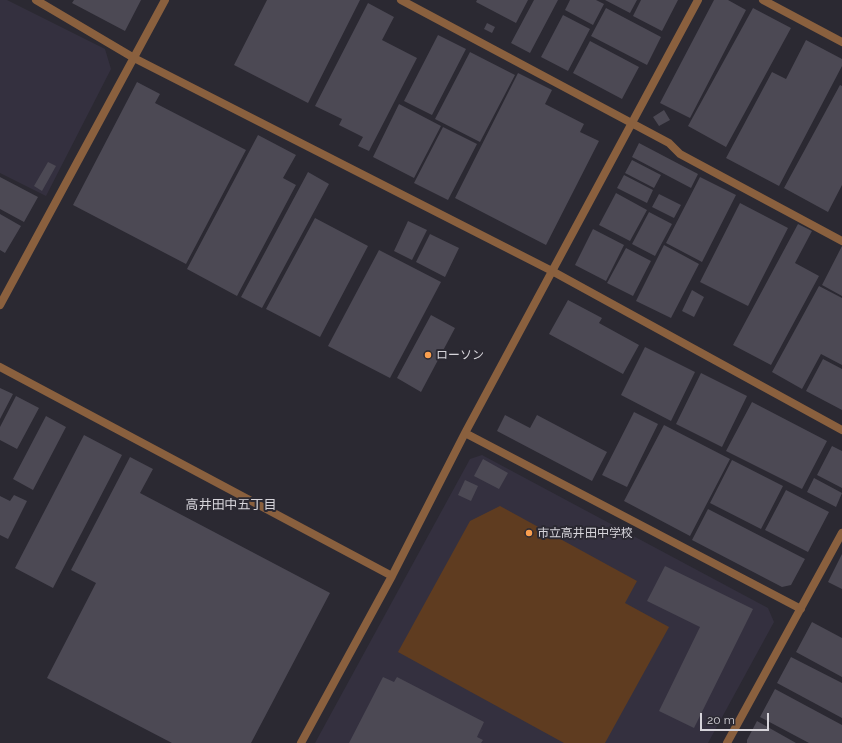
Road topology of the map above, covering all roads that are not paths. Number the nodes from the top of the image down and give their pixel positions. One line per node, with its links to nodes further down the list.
1 (36, 0): 7 (street)
2 (165, 0): 7 (street)
3 (698, 0): 8 (street)
4 (763, 0): 6 (street)
5 (405, 1): 8 (street)
6 (842, 42)
7 (134, 58): 10 (street); 11 (street)
8 (632, 123): 9 (street); 10 (street)
9 (842, 241)
10 (552, 271): 13 (street); 14 (street)
11 (0, 305)
12 (0, 367): 16 (street)
13 (842, 430)
14 (466, 433): 16 (street); 17 (street)
15 (842, 533): 17 (street)
16 (392, 576): 18 (street)
17 (802, 609): 19 (street)
18 (301, 743)
19 (728, 743)

